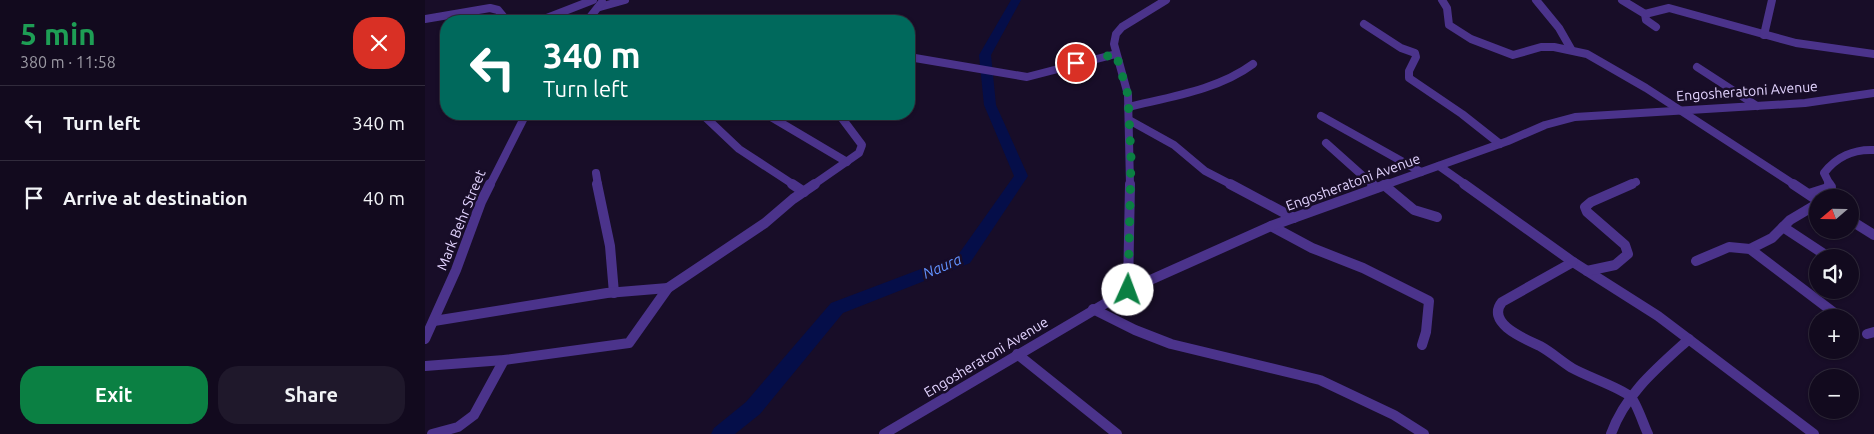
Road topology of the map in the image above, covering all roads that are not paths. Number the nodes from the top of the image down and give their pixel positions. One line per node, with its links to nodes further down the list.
1 (593, 0): 12 (street)
2 (625, 0): 8 (street)
3 (1166, 0): 20 (street)
4 (1442, 0): 19 (street)
5 (1536, 0): 19 (street)
6 (1622, 0): 9 (street)
7 (1772, 0): 18 (street)
8 (601, 3): 13 (street)
9 (1645, 14): 17 (street); 18 (street)
10 (444, 15): 11 (street)
11 (502, 15)
12 (560, 15)
13 (592, 15)
14 (440, 16): 15 (street)
15 (425, 18)
16 (1364, 24): 36 (street)
17 (1655, 27)
18 (1764, 35): 21 (street)
19 (1571, 49): 28 (street)
20 (1116, 54): 22 (street); 27 (street)
21 (1874, 54)
22 (915, 58)
23 (1253, 64): 27 (street)
24 (1697, 67): 26 (street)
25 (1874, 93): 26 (street, Engosheratoni Avenue)
26 (1757, 106): 28 (street, Engosheratoni Avenue)
27 (1128, 107): 34 (street)
28 (1681, 110): 36 (street, Engosheratoni Avenue); 46 (street)
29 (1321, 116): 40 (street)
30 (524, 120): 64 (street, Mark Behr Street)
31 (708, 120): 45 (street)
32 (776, 120): 38 (street)
33 (844, 120): 38 (street)
34 (1129, 120): 49 (street); 60 (street)
35 (1326, 143): 43 (street)
36 (1500, 144): 39 (street, Engosheratoni Avenue)
37 (1874, 150): 44 (street)
38 (847, 162): 45 (street)
39 (1439, 166): 40 (street, Engosheratoni Avenue); 57 (street)
40 (1421, 172): 43 (street, Engosheratoni Avenue)
41 (596, 173): 61 (street)
42 (1636, 182): 58 (street)
43 (1380, 187): 48 (street); 49 (street, Engosheratoni Avenue)
44 (1825, 189)
45 (805, 192): 59 (street)
46 (1809, 194)
47 (1809, 209): 52 (street)
48 (1437, 217)
49 (1294, 218): 50 (street, Engosheratoni Avenue)
50 (1271, 226): 60 (street, Engosheratoni Avenue); 67 (street)
51 (1859, 226): 53 (street)
52 (1783, 227): 54 (street); 55 (street)
53 (1874, 235)
54 (1751, 249): 56 (street); 63 (street)
55 (1816, 249)
56 (1696, 261)
57 (1573, 262): 58 (street); 71 (street)
58 (1587, 271): 66 (street)
59 (668, 288): 61 (street); 69 (street)
60 (1128, 290): 62 (street, Engosheratoni Avenue)
61 (614, 292): 64 (street)
62 (1093, 309): 68 (street, Engosheratoni Avenue); 75 (street)
63 (1829, 309)
64 (434, 321): 65 (street, Mark Behr Street)
65 (425, 338)
66 (1689, 339): 71 (street); 78 (street)
67 (1422, 346)
68 (1017, 354): 73 (street, Engosheratoni Avenue); 74 (street)
69 (504, 360): 70 (street); 72 (street)
70 (425, 366)
71 (1631, 397): 76 (street); 77 (street)
72 (432, 434)
73 (884, 434)
74 (1117, 434)
75 (1424, 434)
76 (1611, 434)
77 (1648, 434)
78 (1814, 434)

